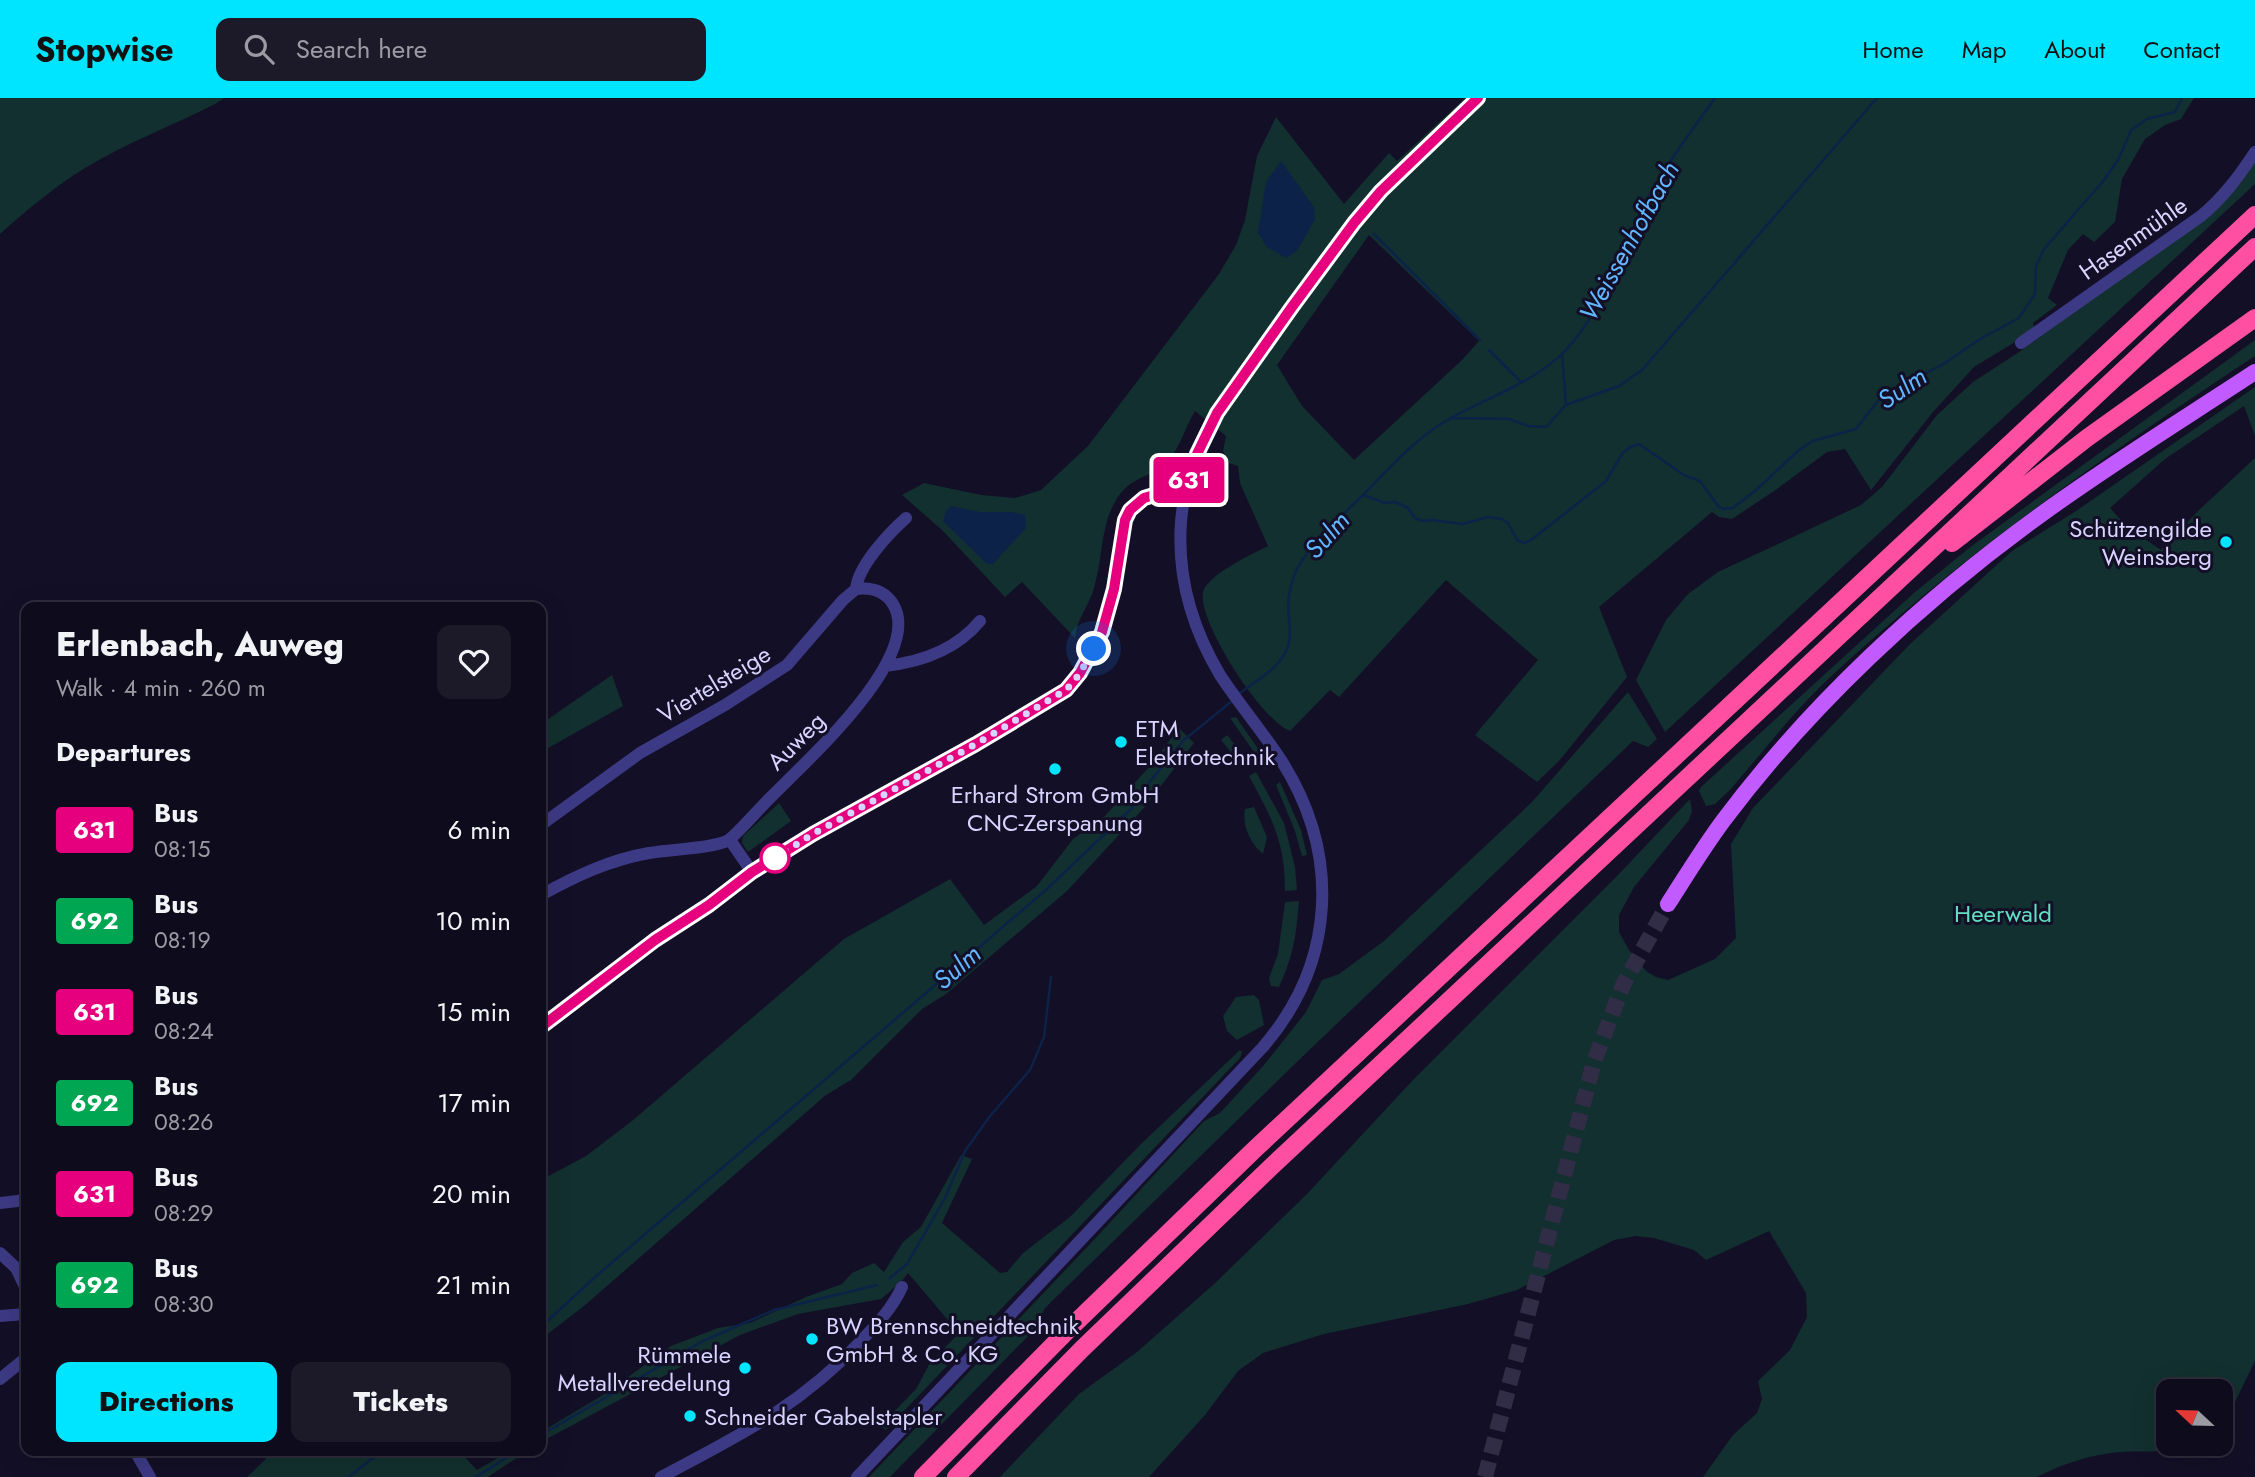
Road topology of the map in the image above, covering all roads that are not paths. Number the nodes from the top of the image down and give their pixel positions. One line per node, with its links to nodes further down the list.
1 (1478, 98): 8 (street)
2 (2255, 152): 6 (street, Hasenmühle)
3 (2255, 215): 33 (highway)
4 (2255, 247): 10 (highway)
5 (2255, 318): 10 (highway)
6 (2021, 343)
7 (2255, 372): 18 (main road)
8 (1184, 499): 16 (street); 32 (street)
9 (906, 518): 11 (street, Viertelsteige)
10 (1898, 581): 34 (highway)
11 (856, 589): 13 (street, Auweg); 14 (street, Viertelsteige)
12 (980, 621): 13 (street)
13 (884, 666): 15 (street, Auweg)
14 (546, 821)
15 (730, 840): 16 (street); 17 (street)
16 (752, 872): 19 (street)
17 (546, 892)
18 (1668, 904)
19 (546, 1023)
20 (21, 1201): 21 (street)
21 (0, 1203)
22 (0, 1253): 23 (street)
23 (21, 1278)
24 (902, 1287): 31 (street)
25 (21, 1314): 26 (street)
26 (0, 1316)
27 (21, 1362): 28 (street)
28 (0, 1379)
29 (138, 1456): 30 (street)
30 (150, 1477)
31 (661, 1477)
32 (857, 1477)
33 (923, 1477)
34 (956, 1477)

